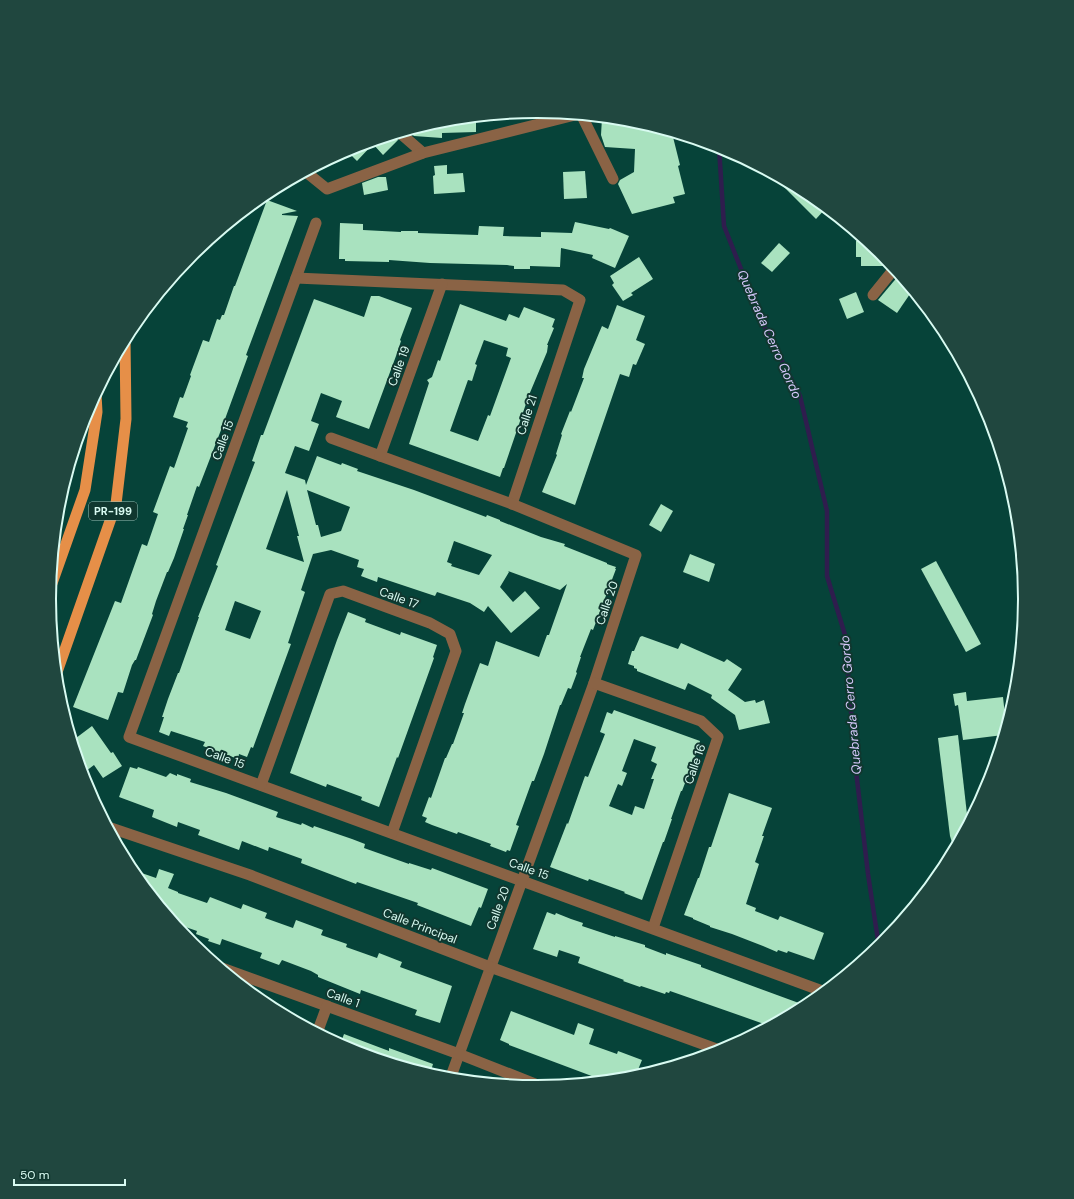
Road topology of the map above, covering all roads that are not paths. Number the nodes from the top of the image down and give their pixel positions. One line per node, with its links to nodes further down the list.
1 (558, 119): 4 (street)
2 (585, 122): 6 (street)
3 (404, 138): 4 (street)
4 (423, 153): 5 (street)
5 (311, 175)
6 (613, 179)
7 (316, 223): 9 (street, Calle 15)
8 (891, 274): 11 (street)
9 (296, 278): 10 (street); 20 (street, Calle 15)
10 (442, 284): 15 (street, Calle 19); 16 (street, Calle 21)
11 (873, 295)
12 (125, 351): 18 (highway, PR-199)
13 (97, 407): 17 (highway, PR-199)
14 (332, 438): 15 (street, Calle 20)
15 (380, 456): 16 (street, Calle 20)
16 (512, 504): 19 (street, Calle 20)
17 (57, 569)
18 (60, 663)
19 (594, 683): 23 (street, Calle 20); 24 (street, Calle 16)
20 (261, 785): 22 (street, Calle 15); 22 (street, Calle 17)
21 (115, 829): 25 (street, Calle Principal)
22 (392, 833): 23 (street, Calle 15)
23 (522, 880): 24 (street, Calle 15); 25 (street, Calle 20)
24 (653, 928): 27 (street, Calle 15)
25 (490, 966): 30 (street, Calle Principal); 31 (street)
26 (232, 971): 28 (street, Calle 1)
27 (818, 989)
28 (327, 1006): 29 (street); 31 (street, Calle 1)
29 (319, 1028)
30 (712, 1047)
31 (459, 1054): 32 (street); 33 (street, Calle 1)
32 (452, 1073)
33 (524, 1080)

